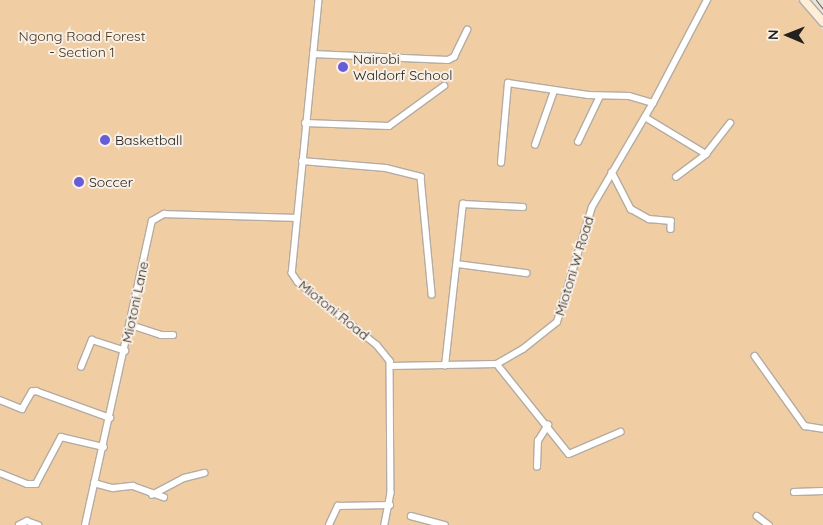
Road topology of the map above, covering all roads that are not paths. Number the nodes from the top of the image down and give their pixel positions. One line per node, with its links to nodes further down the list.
1 (319, 0): 6 (street, Miotoni Road)
2 (707, 0): 10 (street, Miotoni W Road)
3 (804, 0): 4 (main road)
4 (823, 22)
5 (467, 30): 6 (street)
6 (313, 54): 12 (street, Miotoni Road)
7 (444, 86): 12 (street)
8 (554, 91): 9 (street); 15 (street); 18 (street)
9 (600, 96): 10 (street); 14 (street)
10 (653, 103): 11 (street, Miotoni W Road)
11 (645, 117): 16 (street); 19 (street, Miotoni W Road)
12 (305, 123): 17 (street, Miotoni Road)
13 (730, 123): 16 (street)
14 (578, 142)
15 (535, 145)
16 (706, 154): 20 (street)
17 (302, 161): 22 (street, Miotoni Road); 26 (street)
18 (500, 163)
19 (612, 172): 23 (street); 31 (street, Miotoni W Road)
20 (676, 177)
21 (523, 206): 24 (street)
22 (296, 218): 27 (street, Miotoni Lane); 32 (street, Miotoni Road)
23 (671, 229)
24 (457, 264): 25 (street); 33 (street)
25 (526, 272)
26 (432, 294)
27 (131, 325): 28 (street); 29 (street, Miotoni Lane)
28 (173, 335)
29 (125, 350): 34 (street); 36 (street, Miotoni Lane)
30 (756, 356): 38 (street)
31 (497, 364): 33 (street, Miotoni W Road); 37 (street)
32 (391, 366): 33 (street, Miotoni W Road); 49 (street)
33 (444, 366)
34 (81, 367)
35 (0, 400): 36 (street)
36 (110, 418): 40 (street, Miotoni Lane)
37 (548, 425): 39 (street); 41 (street)
38 (823, 429)
39 (620, 432)
40 (104, 447): 42 (street); 44 (street, Miotoni Lane)
41 (536, 467)
42 (0, 473)
43 (204, 473): 47 (street)
44 (94, 484): 47 (street); 54 (street, Miotoni Lane)
45 (823, 491): 46 (street)
46 (794, 492)
47 (152, 495): 48 (street)
48 (164, 497)
49 (390, 504): 55 (street); 56 (street)
50 (411, 516): 57 (street)
51 (758, 516): 58 (street)
52 (19, 525): 53 (street)
53 (38, 525)
54 (85, 525)
55 (329, 525)
56 (386, 525)
57 (445, 525)
58 (769, 525)

